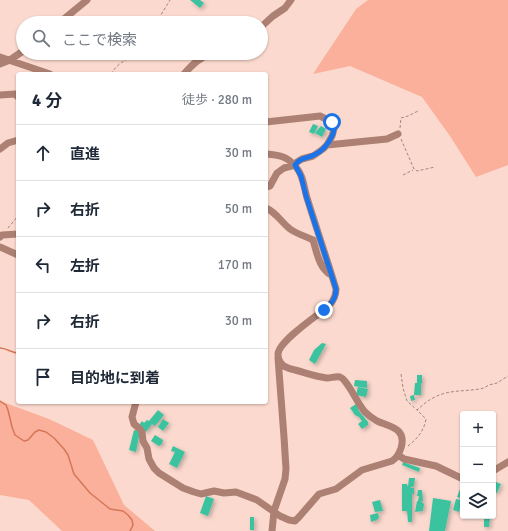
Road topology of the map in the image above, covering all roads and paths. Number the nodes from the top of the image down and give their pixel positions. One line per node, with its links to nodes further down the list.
1 (87, 0): 4 (street)
2 (170, 0): 5 (path)
3 (291, 0): 6 (street)
4 (68, 16)
5 (160, 16)
6 (268, 21)
7 (16, 56): 9 (street)
8 (0, 57): 9 (street)
9 (10, 60): 12 (street); 13 (street)
10 (124, 60): 14 (path)
11 (200, 60): 15 (street)
12 (0, 64)
13 (44, 72)
14 (112, 72)
15 (188, 72)
16 (16, 94): 17 (street)
17 (0, 95)
18 (418, 112): 20 (path)
19 (268, 122): 22 (street)
20 (398, 134): 22 (street); 27 (path)
21 (16, 141): 23 (street)
22 (327, 145): 25 (street)
23 (0, 149)
24 (268, 154): 25 (street)
25 (295, 165): 29 (street); 36 (street)
26 (434, 167): 27 (path)
27 (414, 169): 28 (path)
28 (403, 175)
29 (268, 186)
30 (268, 209): 36 (street)
31 (16, 218): 33 (path)
32 (16, 234): 33 (street)
33 (2, 236)
34 (0, 248): 35 (street)
35 (16, 254)
36 (331, 276): 37 (street)
37 (278, 355): 42 (street); 46 (street)
38 (401, 374): 41 (path)
39 (508, 376): 41 (path)
40 (135, 404): 46 (street)
41 (417, 410): 42 (path)
42 (399, 453): 45 (street); 46 (street)
43 (508, 463): 44 (street)
44 (496, 469)
45 (460, 478)
46 (274, 511): 47 (street)
47 (272, 531)

